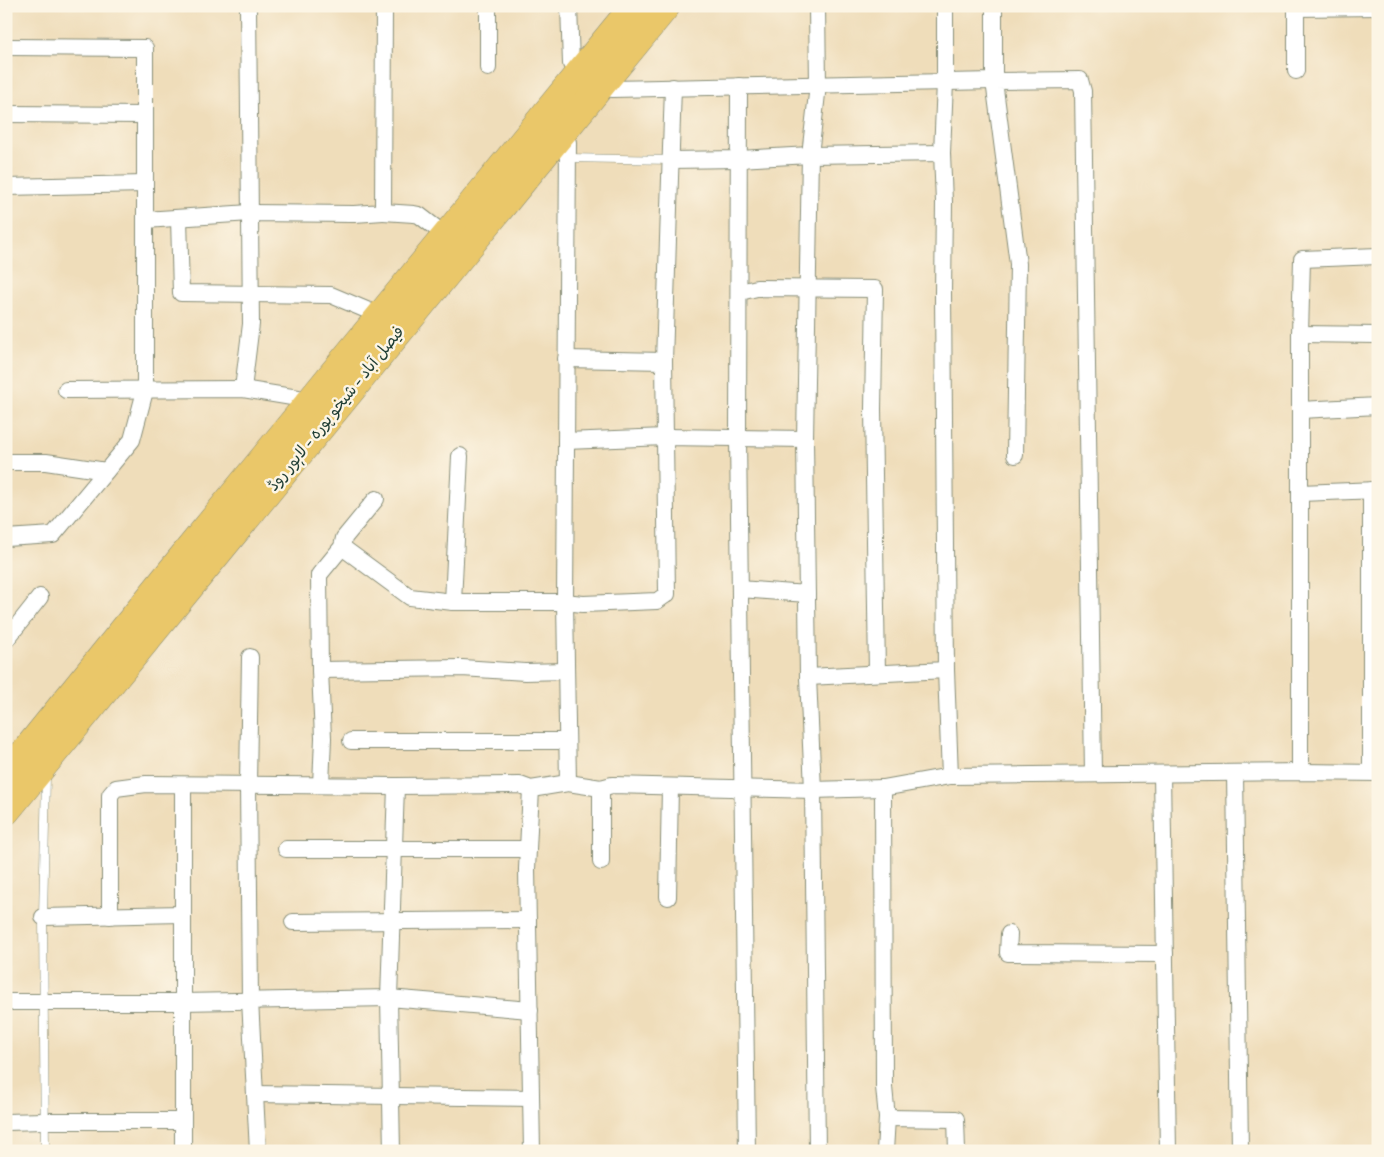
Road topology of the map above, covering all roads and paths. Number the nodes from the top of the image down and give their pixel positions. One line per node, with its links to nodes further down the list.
1 (248, 6): 32 (street)
2 (384, 6): 31 (street)
3 (488, 6): 14 (street)
4 (569, 6): 13 (street)
5 (634, 6): 84 (highway, فیصل آباد - شیخو پورہ - لاہور روڈ)
6 (666, 6): 98 (highway, فیصل آباد - شیخو پورہ - لاہور روڈ)
7 (818, 6): 18 (street)
8 (945, 6): 16 (street)
9 (994, 6): 17 (street)
10 (1296, 7): 11 (street); 15 (street)
11 (1378, 7)
12 (6, 47): 23 (street)
13 (571, 64)
14 (488, 68)
15 (1296, 71)
16 (945, 82): 17 (street); 18 (street); 25 (street)
17 (994, 82): 55 (street); 82 (street)
18 (818, 84): 19 (street); 26 (street)
19 (740, 86): 20 (street); 27 (street)
20 (673, 87): 21 (street); 28 (street)
21 (612, 89)
22 (6, 114): 23 (street)
23 (144, 115): 29 (street)
24 (566, 149): 28 (lane); 43 (street)
25 (942, 154): 26 (street); 73 (street)
26 (810, 155): 27 (street); 37 (street)
27 (739, 159): 28 (street); 38 (street)
28 (671, 160): 44 (street)
29 (145, 184): 30 (street); 34 (street)
30 (6, 187)
31 (383, 212): 32 (street); 35 (street)
32 (250, 213): 33 (street); 39 (street)
33 (179, 218): 34 (street); 39 (street)
34 (145, 220): 47 (street)
35 (436, 228)
36 (1378, 256): 41 (street)
37 (809, 289): 38 (street); 53 (street); 75 (street)
38 (740, 292): 52 (street)
39 (251, 294): 40 (street); 45 (street)
40 (369, 311)
41 (1300, 334): 42 (street); 50 (street)
42 (1378, 335)
43 (566, 359): 44 (street); 54 (street)
44 (664, 361): 51 (street)
45 (243, 389): 47 (street); 48 (street)
46 (66, 390): 47 (street)
47 (145, 391): 58 (street)
48 (298, 398)
49 (1378, 406): 50 (street)
50 (1300, 410): 60 (street)
51 (666, 437): 52 (street); 54 (street); 68 (street)
52 (738, 438): 53 (street); 64 (street)
53 (805, 440): 65 (street)
54 (566, 441): 68 (street)
55 (1015, 455)
56 (460, 456): 67 (street)
57 (6, 462): 58 (street)
58 (106, 471): 62 (street)
59 (1374, 490): 60 (street); 81 (street)
60 (1300, 493): 79 (street)
61 (376, 499): 63 (street)
62 (6, 538)
63 (342, 547): 67 (street); 72 (street)
64 (740, 589): 65 (street); 94 (street)
65 (807, 594): 76 (street)
66 (40, 597): 69 (street)
67 (454, 602): 68 (street)
68 (565, 602): 74 (street)
69 (6, 640)
70 (250, 657): 90 (street)
71 (134, 668): 85 (lane)
72 (320, 670): 74 (street); 88 (street)
73 (946, 670): 75 (street); 86 (street)
74 (566, 671): 78 (street)
75 (877, 673): 76 (street)
76 (808, 677): 97 (street)
77 (351, 741): 78 (street)
78 (567, 741): 87 (street)
79 (1300, 772): 80 (street); 81 (street)
80 (1235, 773): 83 (street); 135 (street)
81 (1374, 773)
82 (1093, 774): 83 (street); 86 (street)
83 (1162, 774): 111 (street)
84 (6, 775)
85 (46, 775): 98 (lane); 106 (lane)
86 (950, 776): 95 (street)
87 (568, 783): 93 (street); 96 (street)
88 (321, 785): 90 (street); 91 (street)
89 (183, 786): 90 (street); 104 (street); 105 (street)
90 (248, 786): 113 (street)
91 (396, 786): 96 (street); 100 (street)
92 (670, 787): 93 (street); 94 (street); 103 (street)
93 (601, 788): 102 (street)
94 (741, 788): 97 (street); 130 (street)
95 (883, 788): 97 (street); 121 (street)
96 (531, 789): 101 (street)
97 (813, 790): 131 (street)
98 (9, 814)
99 (286, 849): 100 (street)
100 (393, 849): 101 (street); 108 (street)
101 (528, 850): 107 (street)
102 (601, 862)
103 (668, 898)
104 (182, 914): 105 (street); 116 (street)
105 (110, 916): 106 (street)
106 (44, 917): 115 (lane)
107 (528, 920): 108 (street); 117 (street)
108 (392, 921): 109 (street); 112 (street)
109 (293, 922)
110 (1009, 934): 111 (street)
111 (1165, 954): 134 (street)
112 (389, 998): 113 (street); 117 (street); 119 (street)
113 (250, 1000): 116 (street); 118 (street)
114 (6, 1002): 115 (street)
115 (43, 1002): 116 (street); 122 (lane)
116 (182, 1002): 123 (street)
117 (530, 1010): 120 (street)
118 (255, 1094): 119 (street); 127 (street)
119 (391, 1096): 120 (street); 128 (street)
120 (531, 1098): 129 (street)
121 (887, 1118): 132 (street); 133 (street)
122 (44, 1121): 123 (street); 124 (street); 125 (lane)
123 (183, 1121): 126 (street)
124 (6, 1122)
125 (45, 1151)
126 (183, 1151)
127 (258, 1151)
128 (392, 1151)
129 (532, 1151)
130 (747, 1151)
131 (817, 1151)
132 (885, 1151)
133 (957, 1151)
134 (1168, 1151)
135 (1240, 1151)

